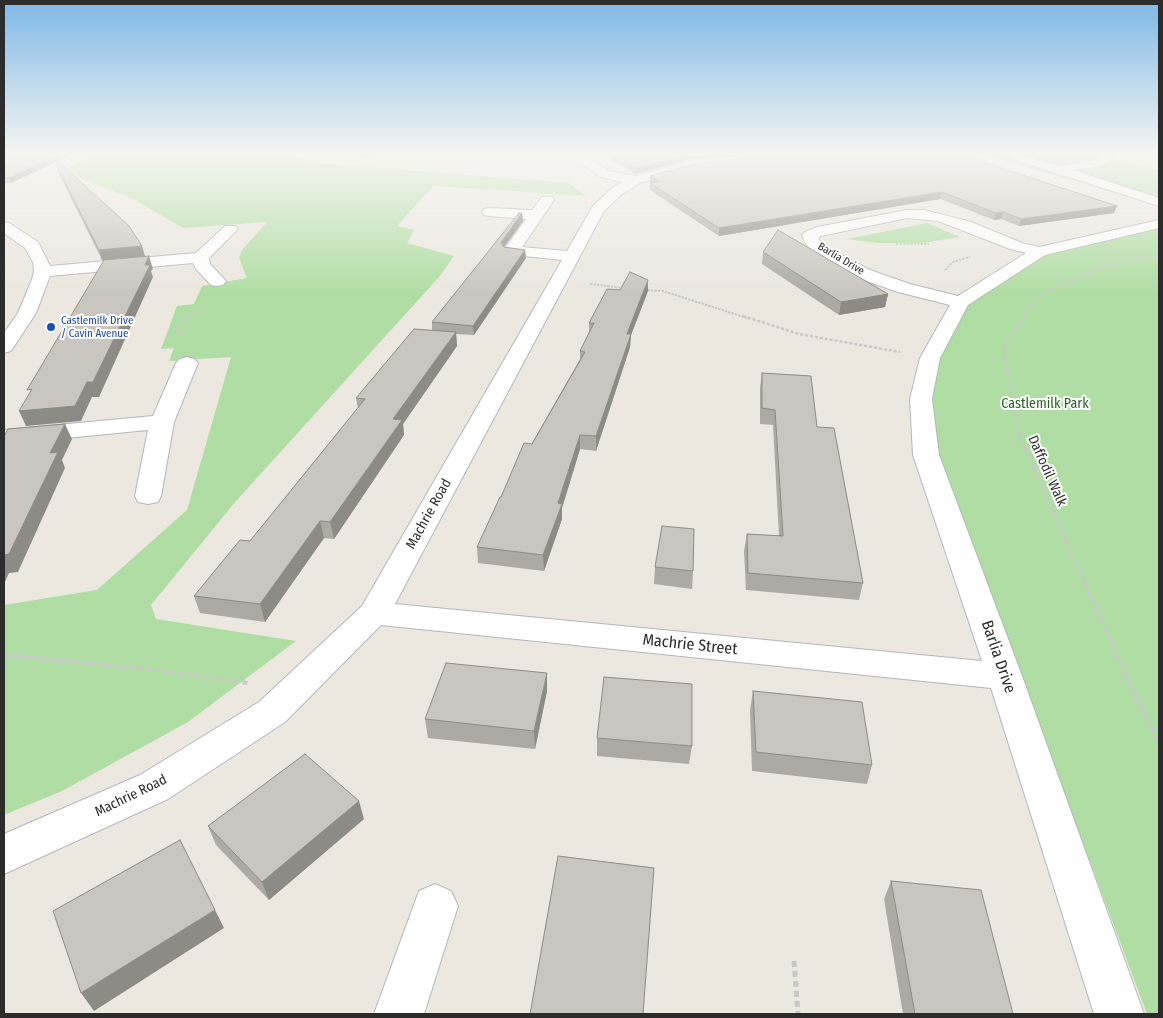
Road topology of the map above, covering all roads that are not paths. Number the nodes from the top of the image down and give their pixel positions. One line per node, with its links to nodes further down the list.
1 (547, 200): 4 (street)
2 (606, 201): 10 (street, Machrie Road)
3 (488, 212): 4 (street)
4 (537, 214): 10 (street)
5 (1159, 224): 8 (street, Barlia Drive)
6 (4, 226): 11 (street)
7 (230, 229): 9 (street)
8 (1038, 252): 13 (street, Barlia Drive); 13 (street, Barlia Drive)
9 (201, 256): 11 (street); 12 (street)
10 (572, 256): 19 (street, Machrie Road)
11 (42, 272): 14 (street)
12 (217, 281)
13 (961, 302): 20 (street, Barlia Drive)
14 (4, 347)
15 (187, 363): 16 (street)
16 (162, 422): 17 (street); 18 (street)
17 (4, 437)
18 (148, 496)
19 (374, 614): 20 (street, Machrie Street); 21 (street, Machrie Road)
20 (1005, 676): 24 (street, Barlia Drive)
21 (4, 854)
22 (435, 906): 23 (street)
23 (399, 1014)
24 (1119, 1014)

